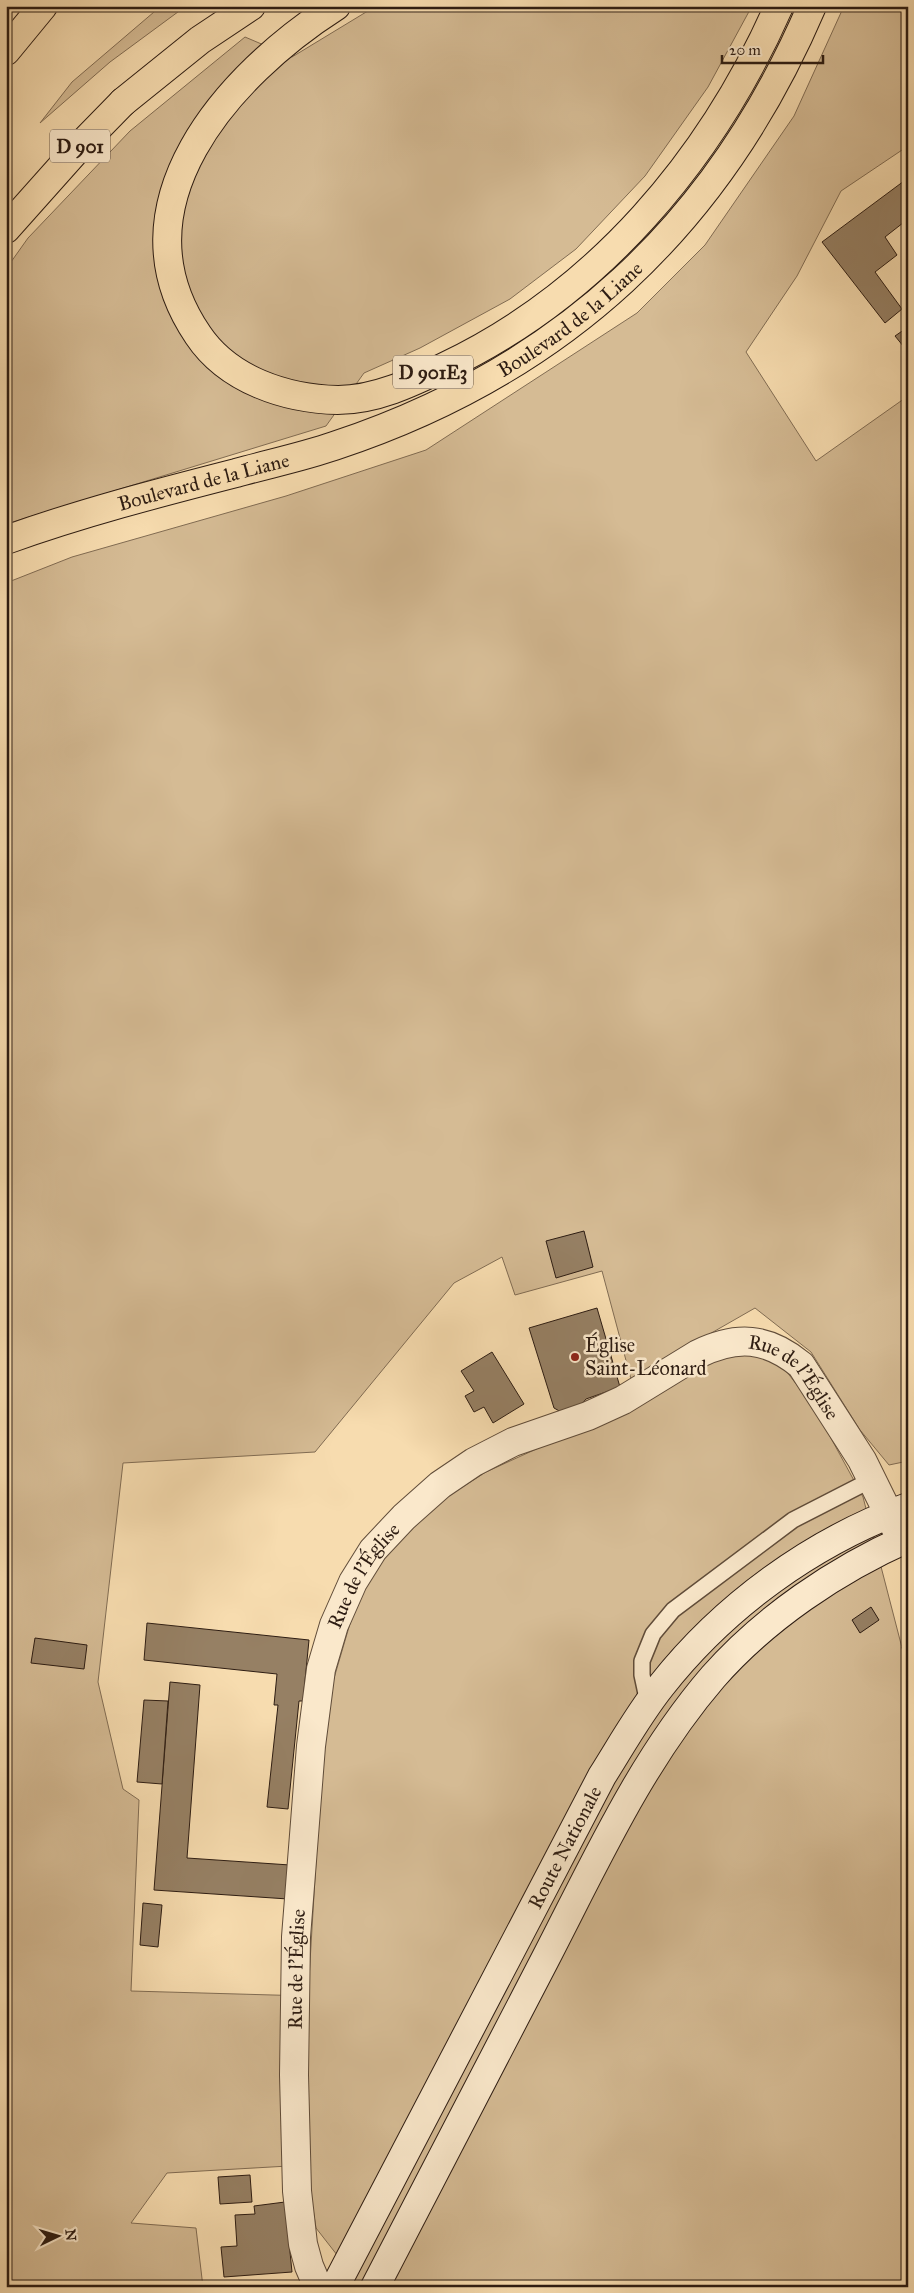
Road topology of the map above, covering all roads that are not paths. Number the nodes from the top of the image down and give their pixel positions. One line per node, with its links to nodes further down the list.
1 (43, 6): 6 (main road)
2 (251, 6): 7 (main road, D 901)
3 (336, 6): 4 (main road, D 901E3)
4 (779, 6)
5 (812, 6): 10 (main road, Boulevard de la Liane / D 901E3)
6 (6, 51)
7 (40, 192): 8 (main road, D 901); 9 (main road, D 901)
8 (6, 229)
9 (6, 238)
10 (6, 540)
11 (873, 1479): 12 (main road, Rue de l'Église); 14 (lane); 15 (main road, Rue de l'Église)
12 (899, 1510): 13 (main road, Rue de l'Église); 14 (main road, Route Nationale)
13 (905, 1540): 17 (main road, Route Nationale)
14 (648, 1704): 16 (main road, Route Nationale)
15 (318, 2287)
16 (335, 2287)
17 (375, 2287)

